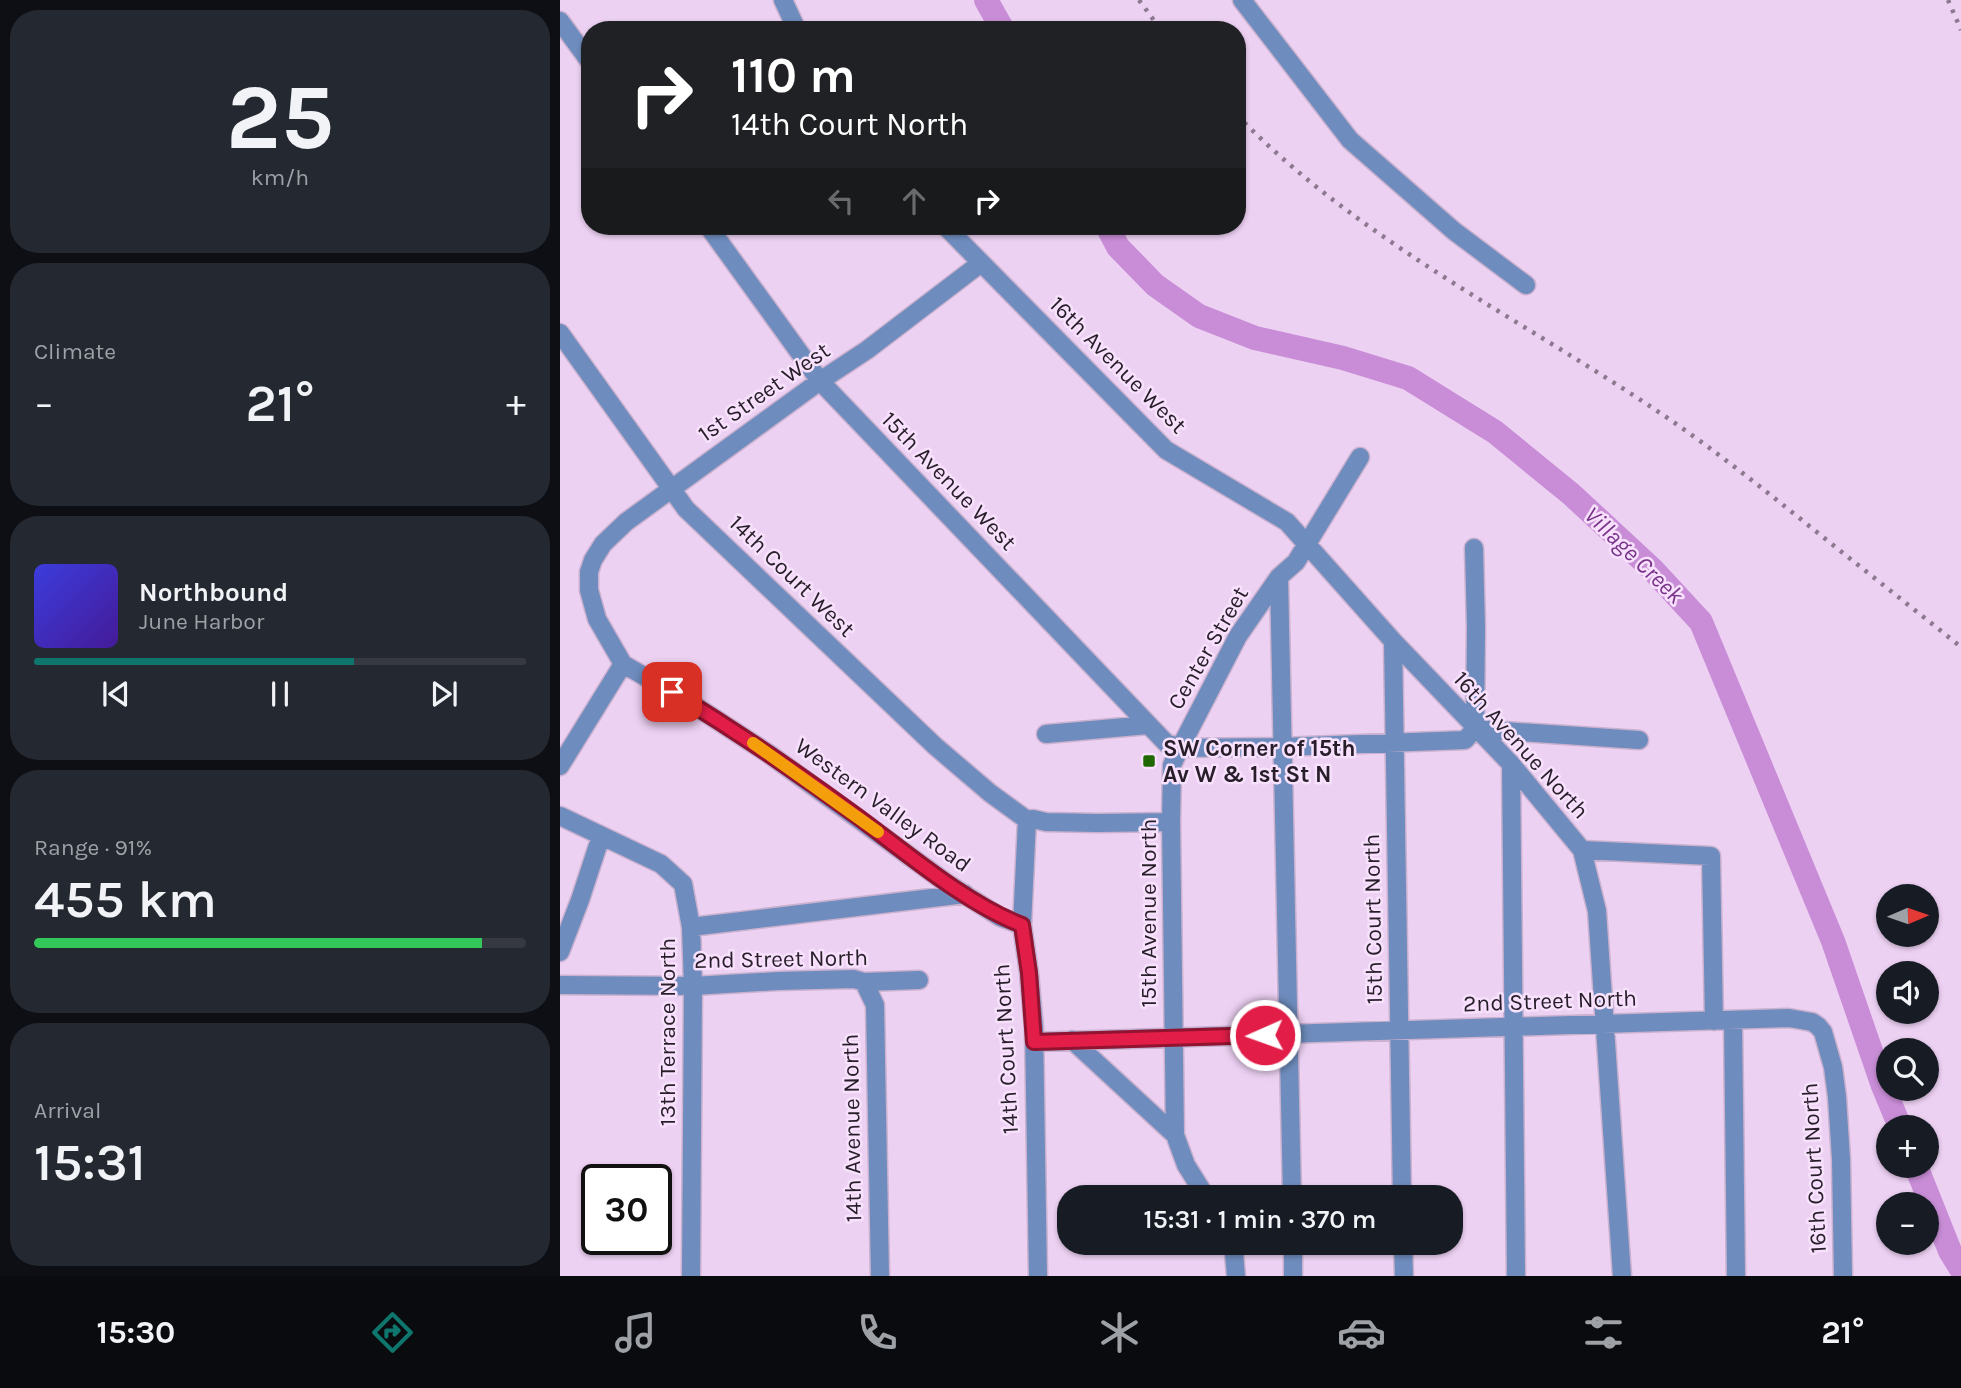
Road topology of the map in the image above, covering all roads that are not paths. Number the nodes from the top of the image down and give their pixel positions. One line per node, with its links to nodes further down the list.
1 (783, 0): 4 (street)
2 (1242, 0): 9 (street)
3 (560, 21): 5 (street)
4 (793, 21)
5 (581, 50)
6 (714, 235): 11 (street, 15th Avenue West)
7 (954, 235): 8 (street, 16th Avenue West)
8 (982, 263): 11 (street, 1st Street West); 14 (street, 16th Avenue West)
9 (1526, 285)
10 (560, 333): 13 (street, 14th Court West)
11 (820, 382): 13 (street, 1st Street West); 19 (street, 15th Avenue West)
12 (1360, 457): 14 (street, Center Street)
13 (672, 488): 18 (street, 1st Street West); 29 (street, 14th Court West)
14 (1306, 542): 16 (street, Center Street); 17 (street, 16th Avenue North)
15 (1474, 548): 20 (street)
16 (1279, 577): 24 (street); 25 (street, Center Street)
17 (1393, 641): 20 (street, 16th Avenue North); 23 (street, 15th Court North)
18 (623, 664): 27 (street); 33 (street, Western Valley Road)
19 (1148, 725): 21 (street); 25 (street, 15th Avenue West)
20 (1475, 729): 22 (street); 23 (street); 26 (street, 16th Avenue North)
21 (1046, 734)
22 (1639, 740)
23 (1395, 743): 24 (street); 46 (street, 15th Court North)
24 (1282, 747): 25 (street); 47 (street)
25 (1180, 748): 30 (street, 15th Avenue North)
26 (1511, 764): 32 (street, 16th Avenue North); 45 (street)
27 (560, 766)
28 (560, 816): 31 (street, 13th Terrace North)
29 (1027, 820): 30 (street); 34 (street, 14th Court North)
30 (1171, 822): 48 (street, 15th Avenue North)
31 (601, 836): 35 (street, 13th Terrace North); 36 (street)
32 (1582, 850): 41 (street); 44 (street, 16th Avenue North)
33 (965, 894): 34 (street, Western Valley Road); 35 (street)
34 (1022, 925): 50 (street, 14th Court North)
35 (691, 927): 40 (street, 13th Terrace North)
36 (560, 952)
37 (919, 980): 38 (street, 2nd Street North)
38 (864, 982): 40 (street, 2nd Street North); 59 (street, 14th Avenue North)
39 (560, 985): 40 (street, 2nd Street North)
40 (693, 986): 58 (street, 13th Terrace North)
41 (1714, 1021): 42 (street, 2nd Street North); 44 (street, 2nd Street North)
42 (1733, 1021): 43 (street, 2nd Street North); 66 (street)
43 (1812, 1022): 67 (street, 16th Court North)
44 (1605, 1023): 45 (street, 2nd Street North); 65 (street, 16th Avenue North)
45 (1514, 1027): 46 (street, 2nd Street North); 64 (street)
46 (1399, 1030): 47 (street, 2nd Street North); 54 (street, 15th Court North)
47 (1288, 1035): 48 (street, 2nd Street North); 53 (street)
48 (1173, 1038): 49 (street, 2nd Street North); 51 (street, 15th Avenue North)
49 (1072, 1040): 50 (street, 2nd Street North); 51 (street)
50 (1034, 1042): 60 (street, 14th Court North)
51 (1175, 1135): 52 (street, 15th Avenue North)
52 (1198, 1185)
53 (1292, 1185)
54 (1402, 1185)
55 (1234, 1255): 61 (street)
56 (1293, 1255): 62 (street)
57 (1403, 1255): 63 (street)
58 (691, 1276)
59 (880, 1276)
60 (1038, 1276)
61 (1236, 1276)
62 (1293, 1276)
63 (1404, 1276)
64 (1516, 1276)
65 (1622, 1276)
66 (1736, 1276)
67 (1843, 1276)

